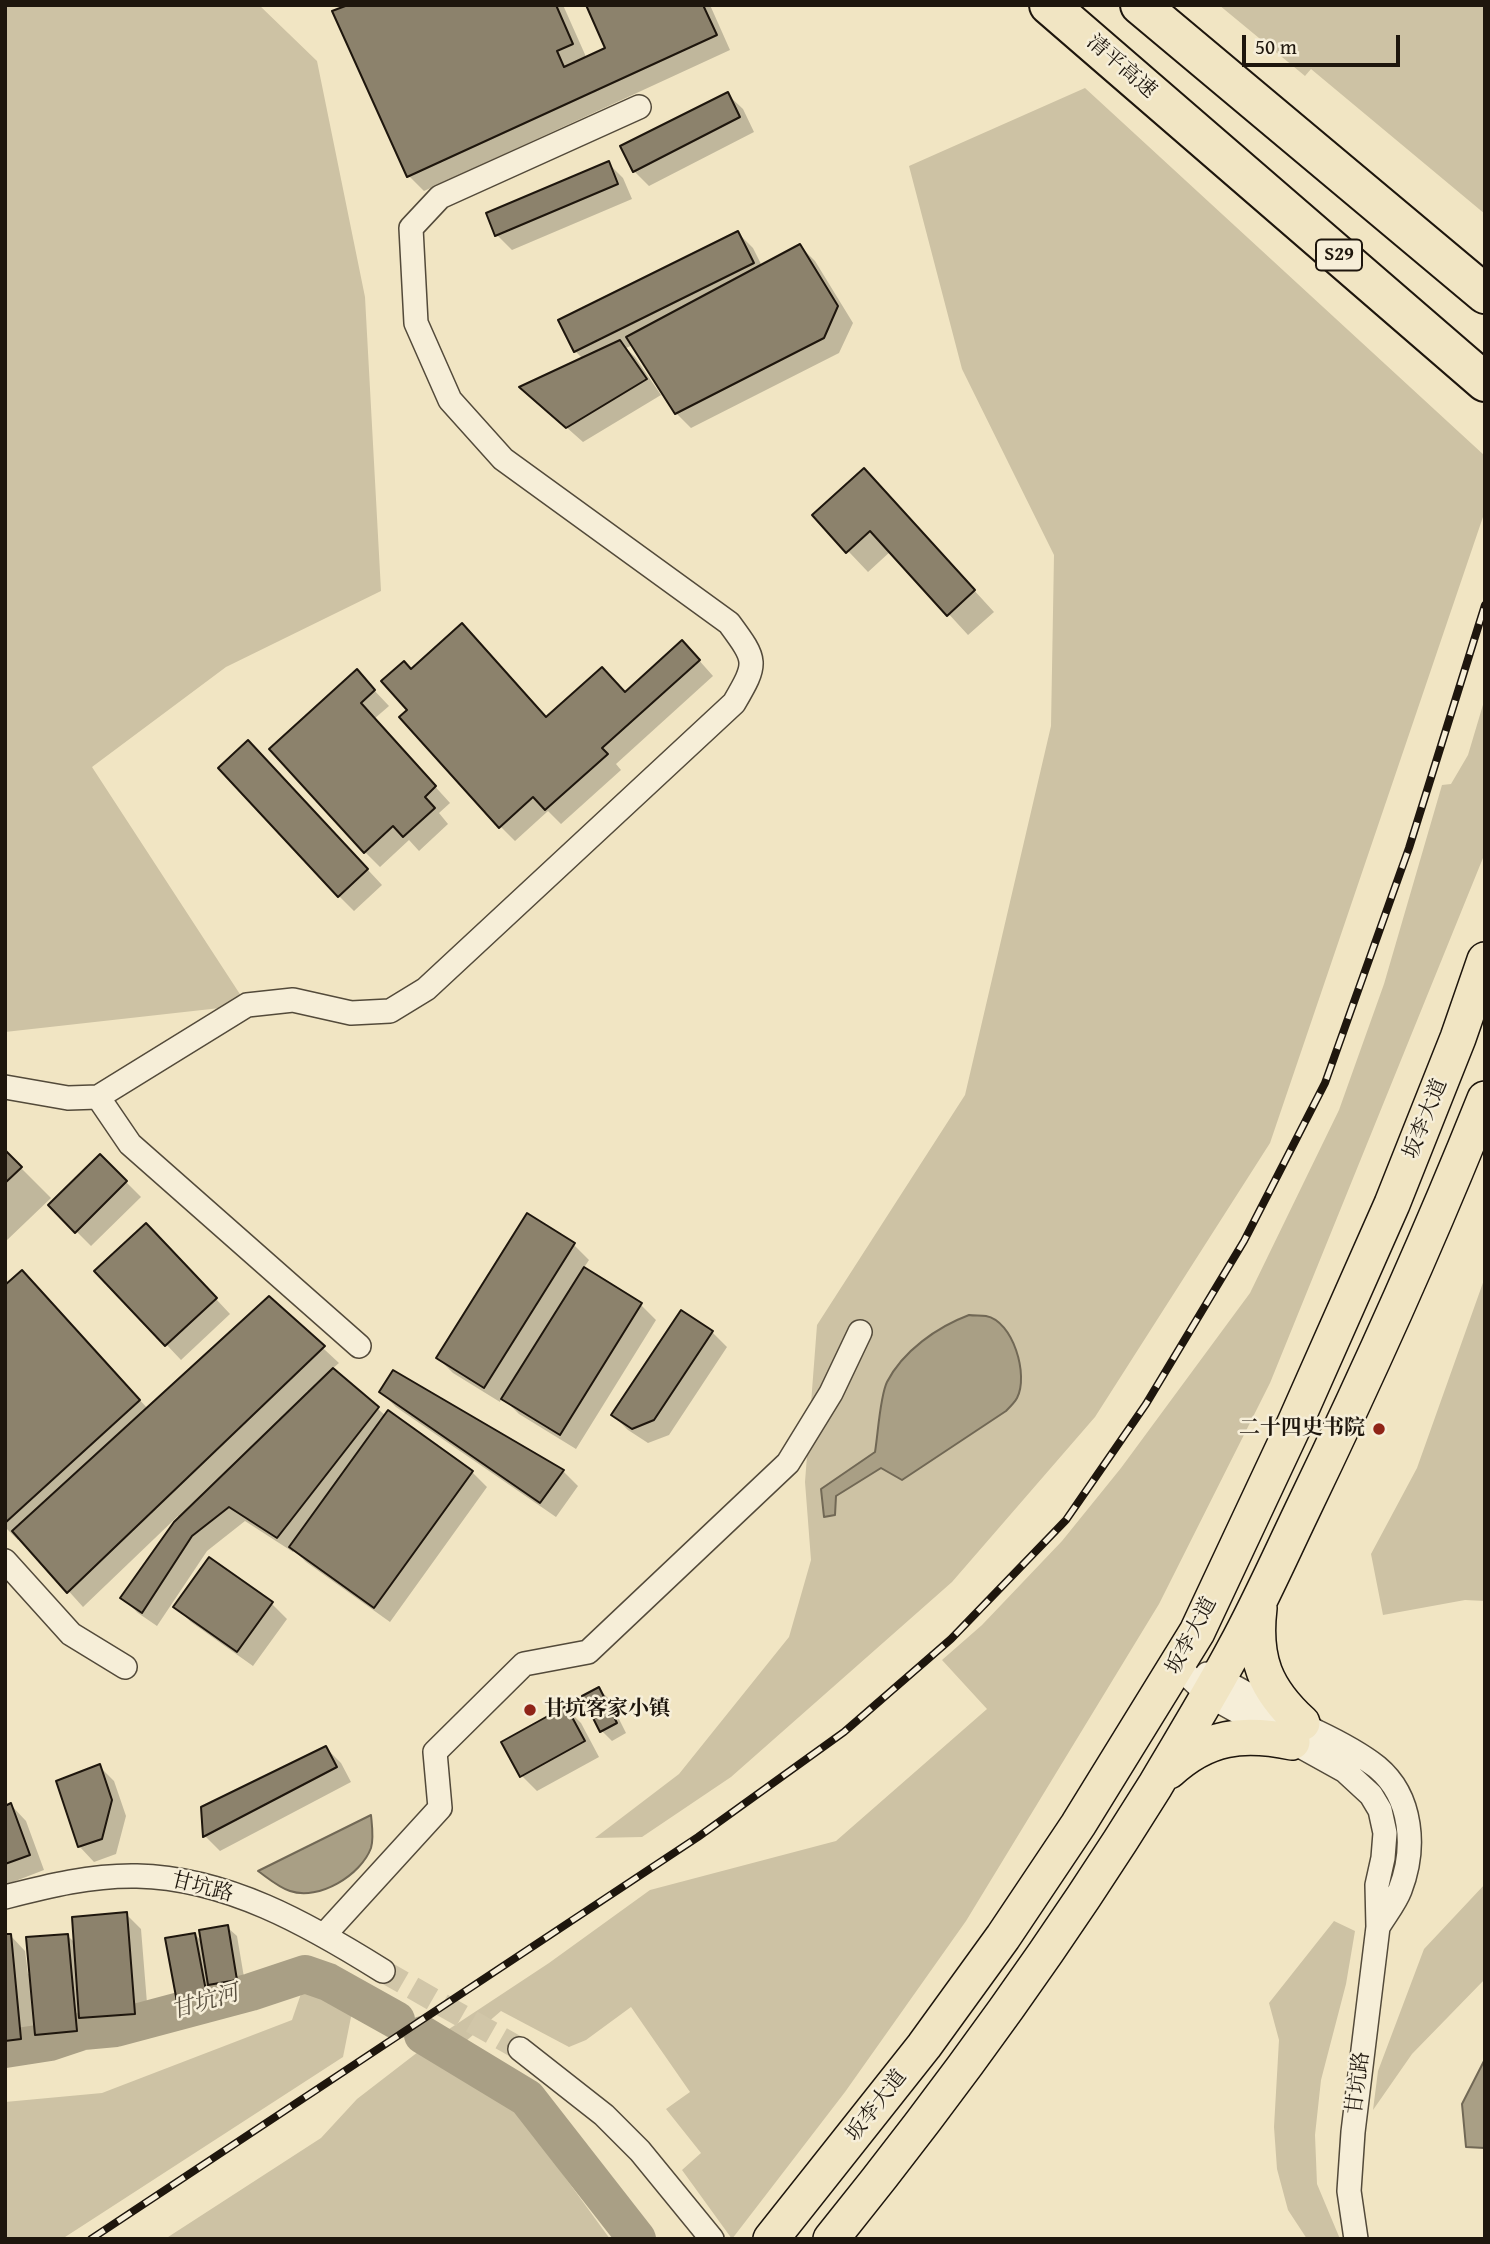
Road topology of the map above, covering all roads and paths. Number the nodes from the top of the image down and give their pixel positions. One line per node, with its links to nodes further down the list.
1 (1049, 5): 5 (highway, 清平高速 / S29)
2 (1140, 5): 4 (highway)
3 (639, 107): 8 (street)
4 (1485, 294)
5 (1485, 382)
6 (1485, 960): 14 (main road, 坂李大道)
7 (5, 1087): 8 (street)
8 (99, 1097): 11 (street)
9 (1485, 1099): 13 (main road, 坂李大道)
10 (860, 1332): 20 (street)
11 (359, 1346)
12 (5, 1561): 15 (street)
13 (1260, 1597): 16 (main road, 坂李大道); 17 (main road)
14 (1177, 1665): 16 (street, 甘坑路); 24 (main road, 坂李大道)
15 (125, 1667)
16 (1213, 1687): 17 (street, 甘坑路); 18 (main road, 坂李大道)
17 (1297, 1732): 18 (main road); 26 (street, 甘坑路)
18 (1156, 1783): 25 (main road, 坂李大道)
19 (5, 1898): 20 (street, 甘坑路)
20 (325, 1934): 21 (street, 甘坑路)
21 (383, 1971)
22 (520, 2049): 23 (street)
23 (712, 2239)
24 (771, 2239)
25 (831, 2239)
26 (1356, 2239)

